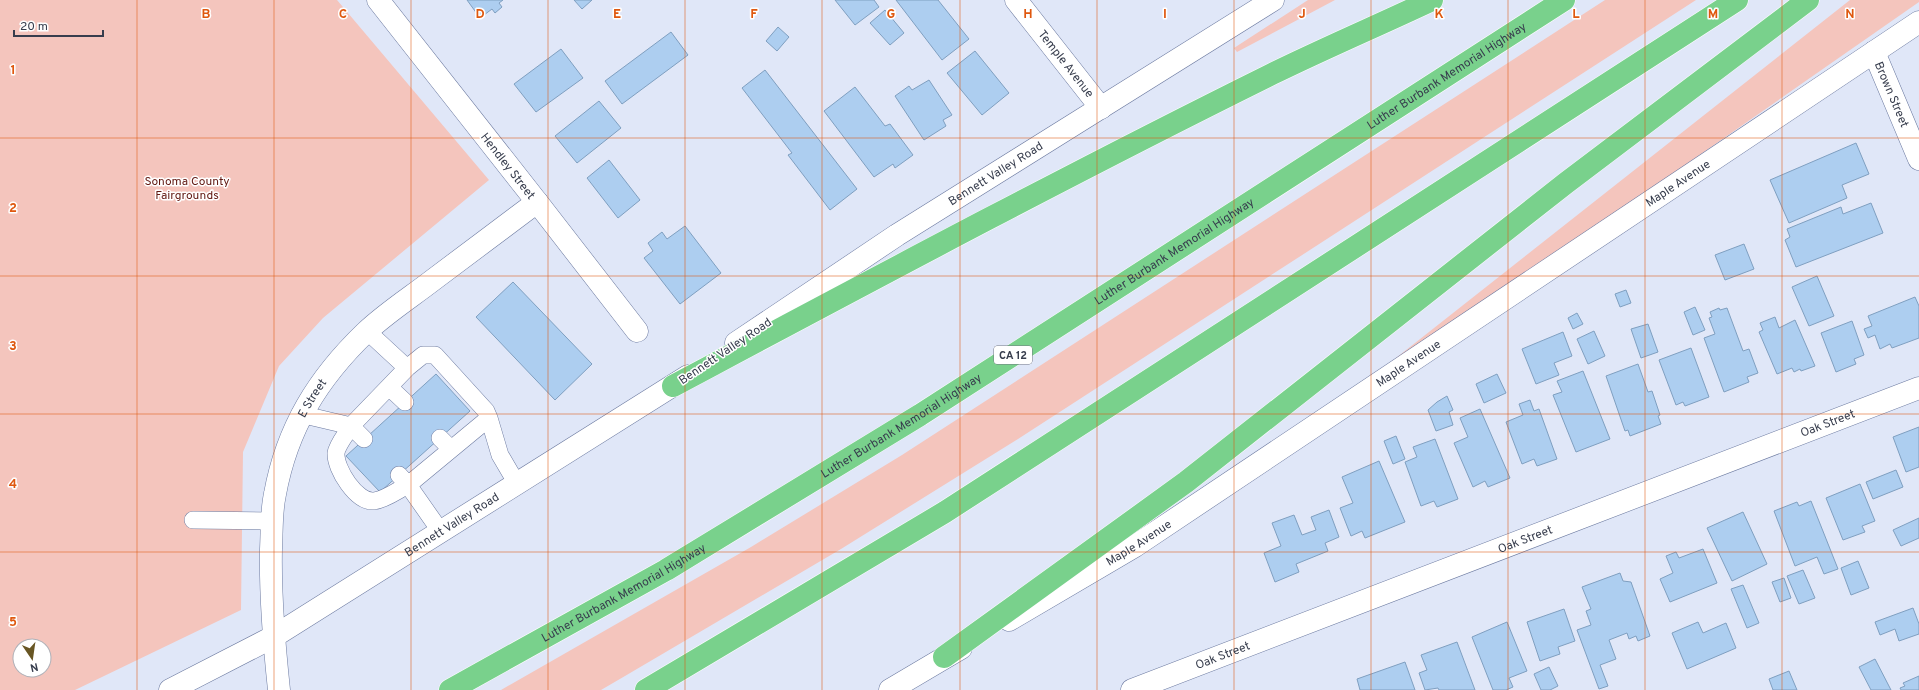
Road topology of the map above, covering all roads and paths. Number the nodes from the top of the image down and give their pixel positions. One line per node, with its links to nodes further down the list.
1 (378, 0): 12 (main road, Hendley Street)
2 (1016, 0): 10 (main road, Temple Avenue)
3 (1273, 0): 10 (main road, Bennett Valley Road)
4 (1432, 0): 16 (highway)
5 (1564, 0): 33 (highway, Luther Burbank Memorial Highway / CA 12)
6 (1737, 0): 34 (highway)
7 (1808, 0): 30 (highway)
8 (1919, 22): 9 (main road, Maple Avenue)
9 (1874, 52): 11 (main road, Brown Street); 30 (main road, Maple Avenue)
10 (1101, 108): 16 (main road, Bennett Valley Road)
11 (1919, 159)
12 (537, 202): 13 (main road, E Street); 14 (main road, Hendley Street)
13 (367, 331): 15 (lane); 20 (main road, E Street)
14 (637, 331)
15 (407, 368): 17 (lane); 21 (lane)
16 (673, 386): 25 (main road, Bennett Valley Road)
17 (390, 387): 19 (lane); 22 (lane)
18 (1919, 388): 36 (main road, Oak Street)
19 (405, 402)
20 (300, 414): 22 (lane); 27 (main road, E Street)
21 (489, 418): 24 (lane); 25 (lane)
22 (351, 426): 23 (lane); 24 (lane)
23 (364, 439)
24 (404, 480): 28 (lane)
25 (517, 484): 28 (main road, Bennett Valley Road)
26 (193, 520): 27 (lane)
27 (272, 521): 29 (main road, E Street)
28 (441, 532): 29 (main road, Bennett Valley Road)
29 (273, 637): 31 (main road, Bennett Valley Road); 32 (main road, E Street)
30 (944, 658): 35 (main road, Maple Avenue)
31 (170, 690)
32 (279, 690)
33 (450, 690)
34 (646, 690)
35 (890, 690)
36 (1132, 690)

